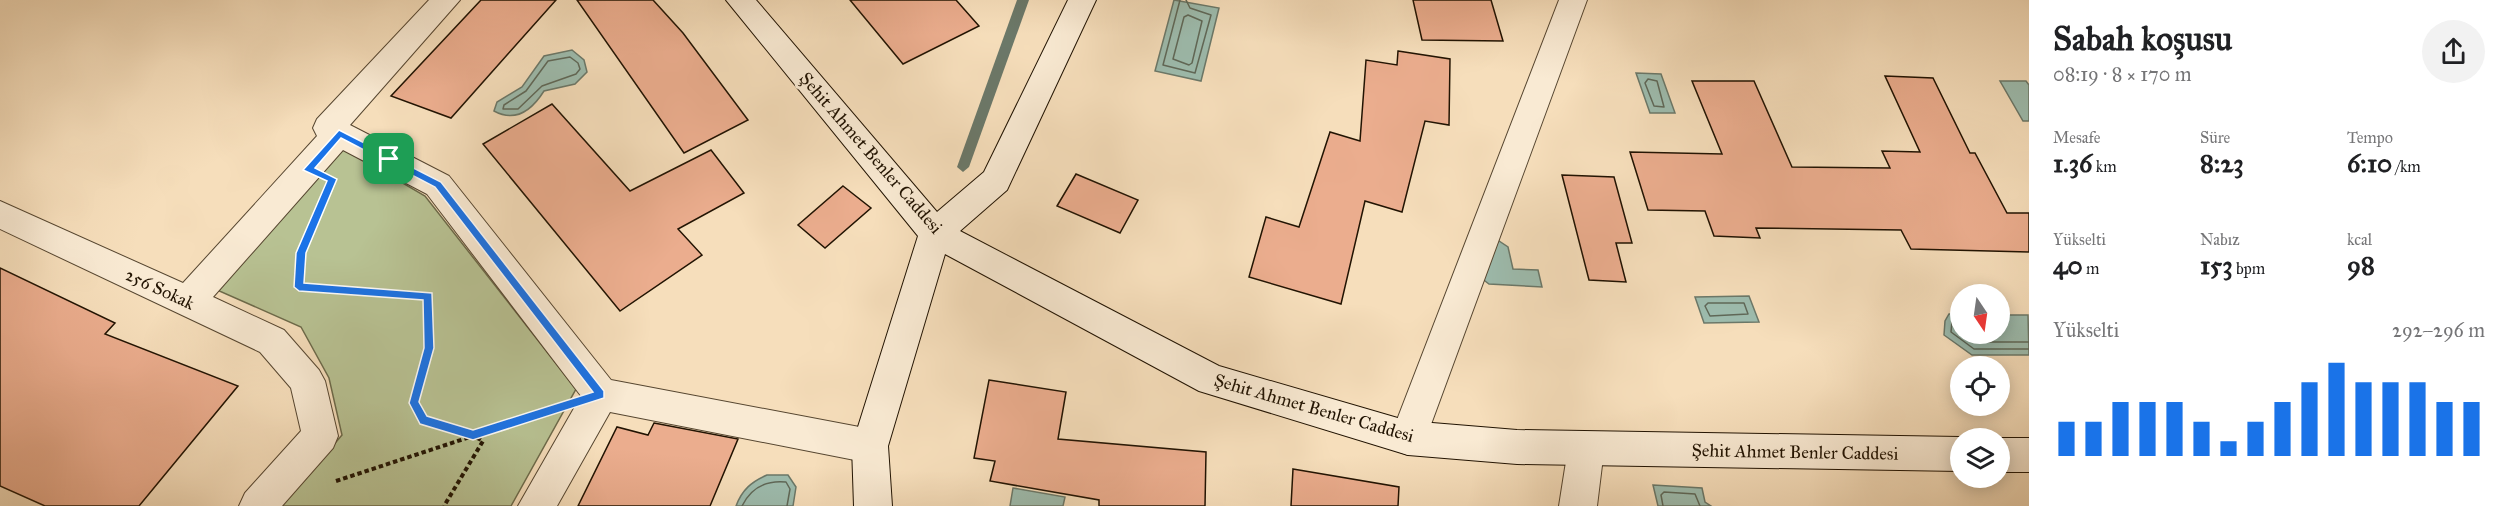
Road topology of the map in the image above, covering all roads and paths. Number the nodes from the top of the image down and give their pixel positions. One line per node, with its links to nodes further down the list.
1 (446, 0): 5 (street)
2 (740, 0): 8 (street, Şehit Ahmet Benler Caddesi)
3 (1082, 0): 8 (street)
4 (1573, 0): 12 (street)
5 (339, 133): 9 (street); 10 (street)
6 (0, 214): 9 (street, 256 Sokak)
7 (315, 216): 11 (path)
8 (935, 233): 12 (street, Şehit Ahmet Benler Caddesi); 13 (street)
9 (187, 302): 19 (street, 256 Sokak)
10 (601, 394): 11 (path); 13 (street); 21 (street)
11 (473, 435): 18 (path); 20 (path)
12 (1408, 438): 14 (street, Şehit Ahmet Benler Caddesi)
13 (870, 446): 22 (street)
14 (1586, 448): 15 (street, Şehit Ahmet Benler Caddesi); 23 (street)
15 (1950, 454)
16 (2010, 455): 17 (street)
17 (2029, 455)
18 (330, 484)
19 (258, 506)
20 (444, 506)
21 (537, 506)
22 (873, 506)
23 (1578, 506)

